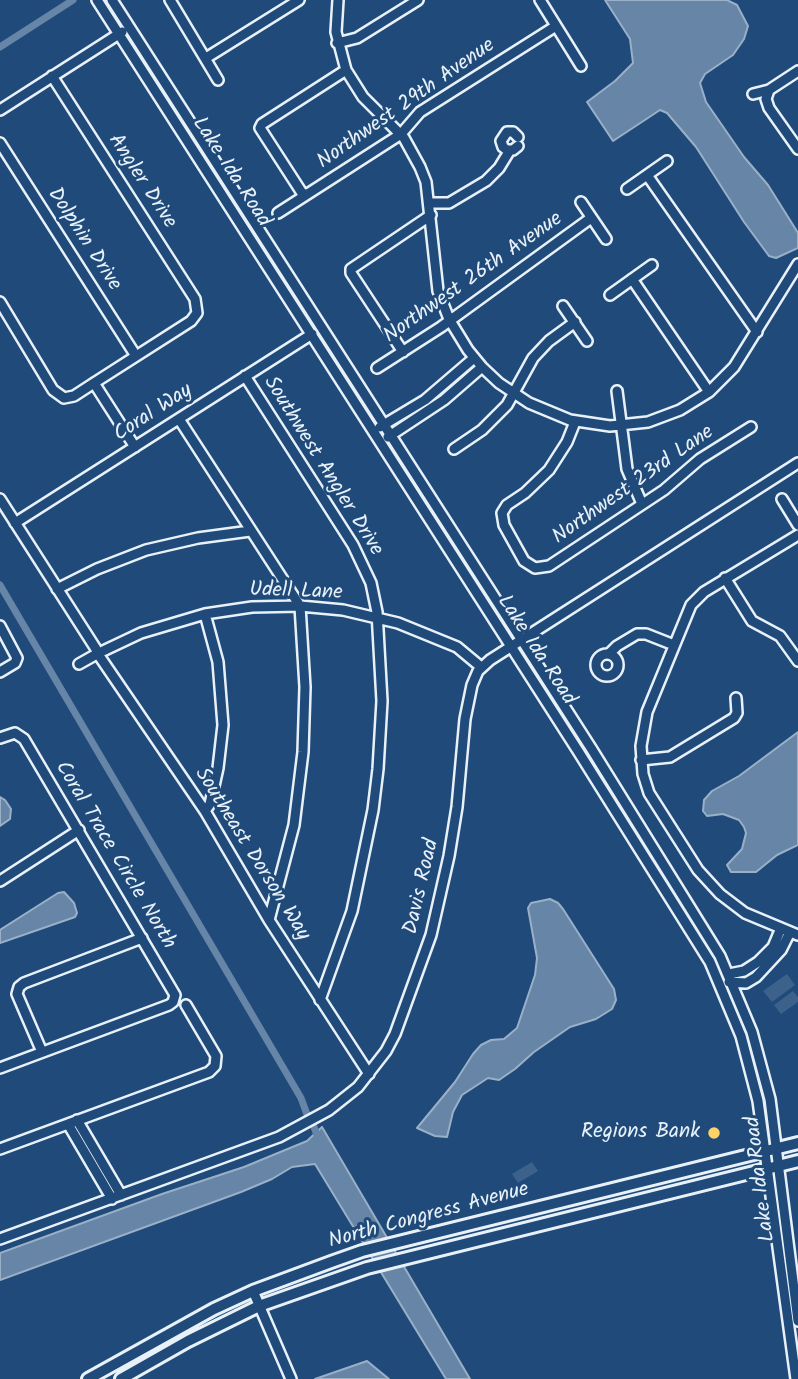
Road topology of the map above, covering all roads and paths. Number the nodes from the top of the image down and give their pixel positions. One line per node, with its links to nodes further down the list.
1 (97, 0): 10 (street, Lake Ida Road)
2 (112, 0): 9 (street, Lake Ida Road)
3 (170, 0): 12 (street)
4 (299, 0): 12 (street)
5 (338, 0): 11 (street)
6 (418, 0): 11 (street)
7 (540, 0): 8 (street)
8 (556, 26): 13 (street); 21 (street, Northwest 29th Avenue)
9 (129, 27): 10 (street); 58 (street, Lake Ida Road)
10 (119, 34): 16 (street); 44 (street, Lake Ida Road)
11 (337, 43): 14 (street)
12 (206, 58): 17 (street)
13 (581, 66)
14 (346, 70): 21 (street); 28 (street)
15 (798, 71): 18 (street)
16 (52, 76): 20 (street); 47 (street, Angler Drive)
17 (218, 80)
18 (769, 90): 19 (street); 24 (street)
19 (753, 94)
20 (0, 110)
21 (401, 134): 28 (street, Northwest 29th Avenue); 30 (street)
22 (0, 143): 47 (street, Dolphin Drive)
23 (515, 144): 30 (street)
24 (798, 149)
25 (667, 161): 26 (street)
26 (647, 175): 27 (street); 43 (street)
27 (627, 189)
28 (306, 194): 31 (street, Northwest 29th Avenue)
29 (581, 202): 33 (street, Northwest 26th Avenue)
30 (429, 203): 32 (street)
31 (278, 213)
32 (431, 215): 41 (street); 46 (street)
33 (591, 218): 34 (street, Northwest 26th Avenue); 41 (street, Northwest 26th Avenue)
34 (607, 239)
35 (798, 264): 43 (street)
36 (652, 265): 37 (street)
37 (632, 279): 38 (street); 54 (street)
38 (610, 295)
39 (0, 302): 52 (street)
40 (564, 306): 42 (street)
41 (449, 319): 46 (street, Northwest 26th Avenue); 48 (street)
42 (575, 322): 45 (street); 55 (street)
43 (757, 332): 54 (street)
44 (312, 334): 51 (street, Coral Way); 61 (street, Lake Ida Road)
45 (587, 341)
46 (403, 352): 50 (street, Northwest 26th Avenue)
47 (136, 356): 52 (street)
48 (474, 358): 49 (street); 58 (street)
49 (482, 367): 55 (street); 62 (street)
50 (376, 368)
51 (245, 376): 56 (street, Coral Way); 78 (street, Southwest Angler Drive)
52 (94, 383): 64 (street)
53 (617, 391): 59 (street)
54 (709, 392): 59 (street)
55 (514, 394): 57 (street); 65 (street)
56 (179, 419): 64 (street, Coral Way); 72 (street)
57 (576, 422): 59 (street); 69 (street, Northwest 23rd Lane)
58 (384, 425): 61 (street); 62 (street, Lake Ida Road)
59 (622, 426): 69 (street)
60 (751, 427): 69 (street, Northwest 23rd Lane)
61 (373, 431): 63 (street, Lake Ida Road)
62 (390, 435): 63 (street); 80 (street, Lake Ida Road)
63 (380, 442): 82 (street, Lake Ida Road)
64 (135, 447): 70 (street, Coral Way)
65 (454, 449)
66 (798, 463): 80 (street)
67 (0, 499): 70 (street, Southeast Dorson Way)
68 (782, 499): 71 (street)
69 (642, 504)
70 (15, 523): 75 (street, Southeast Dorson Way)
71 (798, 525)
72 (250, 531): 75 (street); 76 (street)
73 (798, 535): 74 (street)
74 (724, 578): 81 (street); 83 (street)
75 (57, 589): 84 (street, Southeast Dorson Way)
76 (300, 606): 77 (street, Udell Lane); 78 (street, Udell Lane); 98 (street)
77 (205, 614): 84 (street, Udell Lane); 94 (street)
78 (378, 618): 88 (street, Udell Lane); 103 (street, Southwest Angler Drive)
79 (0, 626): 89 (street)
80 (522, 640): 82 (street); 95 (street, Lake Ida Road)
81 (674, 645): 85 (street); 92 (street)
82 (511, 646): 88 (street); 93 (street, Lake Ida Road)
83 (794, 647): 86 (street)
84 (99, 653): 87 (street, Udell Lane); 94 (street, Southeast Dorson Way)
85 (609, 654)
86 (798, 661)
87 (79, 664)
88 (481, 667): 107 (street, Davis Road)
89 (0, 672)
90 (736, 698): 92 (street)
91 (0, 738): 96 (street, Coral Trace Circle North)
92 (641, 760): 99 (street)
93 (610, 802): 95 (street); 101 (street, Lake Ida Road)
94 (205, 811): 98 (street, Southeast Dorson Way)
95 (631, 811): 102 (street, Lake Ida Road)
96 (79, 831): 97 (street); 100 (street, Coral Trace Circle North)
97 (0, 881)
98 (269, 920): 103 (street, Southeast Dorson Way)
99 (790, 932): 102 (street)
100 (142, 938): 105 (street); 105 (street, Coral Trace Circle North)
101 (710, 962): 102 (street); 111 (street, Lake Ida Road)
102 (731, 979): 111 (street, Lake Ida Road)
103 (320, 1000): 107 (street, Southeast Dorson Way)
104 (186, 1005): 108 (street)
105 (42, 1052): 106 (street)
106 (0, 1068)
107 (369, 1074): 114 (street, Davis Road)
108 (73, 1122): 110 (street); 114 (street)
109 (798, 1143): 111 (main road, North Congress Avenue)
110 (0, 1149)
111 (770, 1149): 113 (street, Lake Ida Road); 115 (main road, North Congress Avenue)
112 (798, 1161): 113 (main road, North Congress Avenue)
113 (772, 1167): 117 (main road, North Congress Avenue); 119 (street, Lake Ida Road); 125 (street, Lake Ida Road)
114 (117, 1197): 116 (street, Davis Road)
115 (499, 1218): 117 (main road); 118 (main road, North Congress Avenue)
116 (0, 1239)
117 (480, 1240): 120 (main road, North Congress Avenue)
118 (253, 1291): 120 (street); 122 (main road, North Congress Avenue)
119 (796, 1300): 121 (street, Lake Ida Road)
120 (259, 1306): 123 (main road, North Congress Avenue); 124 (street)
121 (798, 1321)
122 (88, 1379)
123 (121, 1379)
124 (291, 1379)
125 (796, 1379)

